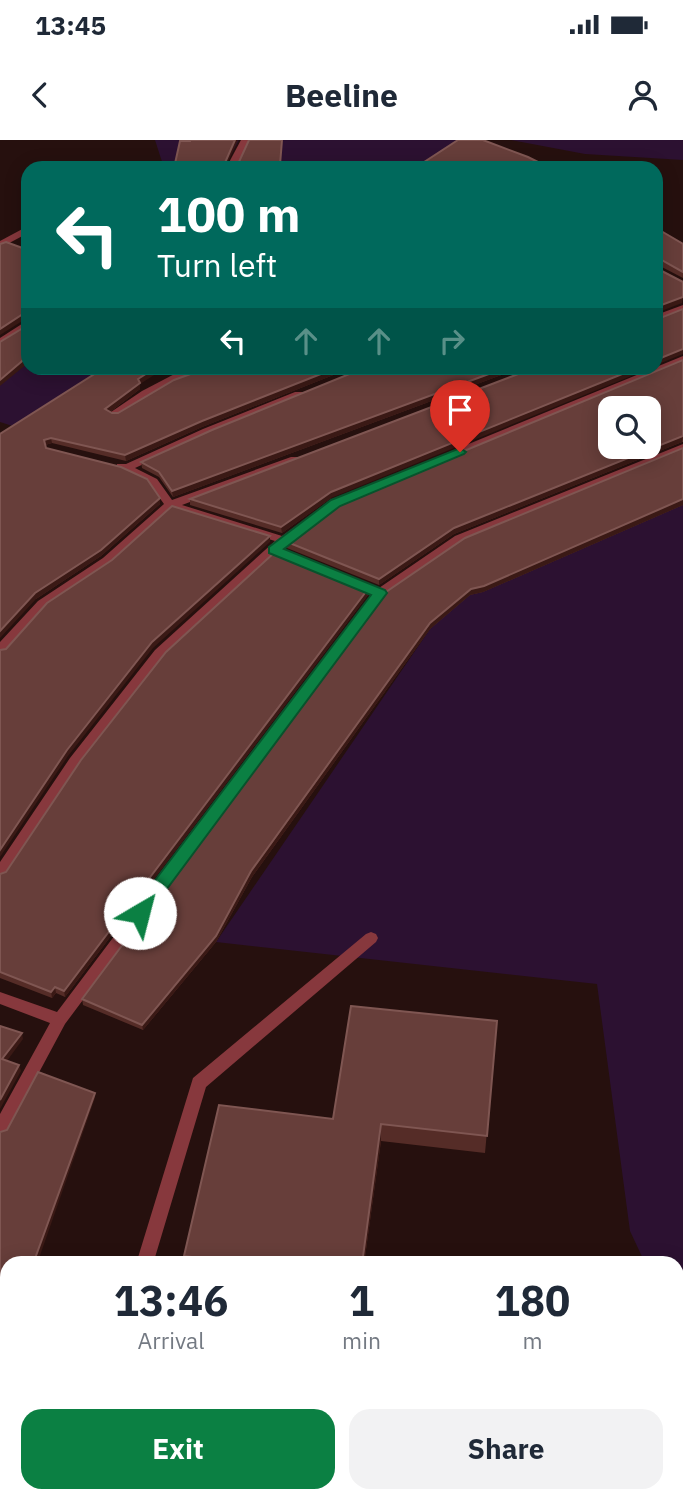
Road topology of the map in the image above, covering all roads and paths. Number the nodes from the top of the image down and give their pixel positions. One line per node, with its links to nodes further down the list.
1 (246, 140): 2 (lane)
2 (235, 161)
3 (21, 233): 4 (lane)
4 (0, 245)
5 (683, 308): 6 (lane)
6 (663, 316)
7 (21, 328): 8 (lane)
8 (0, 343)
9 (683, 359): 10 (lane)
10 (663, 367)
11 (181, 375): 14 (lane)
12 (644, 375): 18 (lane)
13 (317, 387): 17 (lane)
14 (114, 414)
15 (683, 447): 19 (lane)
16 (302, 456): 17 (lane)
17 (170, 505): 18 (lane); 20 (lane)
18 (279, 545): 19 (lane); 21 (lane)
19 (380, 593): 24 (lane)
20 (0, 650)
21 (0, 873)
22 (371, 938): 26 (lane)
23 (0, 998): 24 (lane)
24 (60, 1020): 25 (lane)
25 (0, 1129)
26 (146, 1256)

